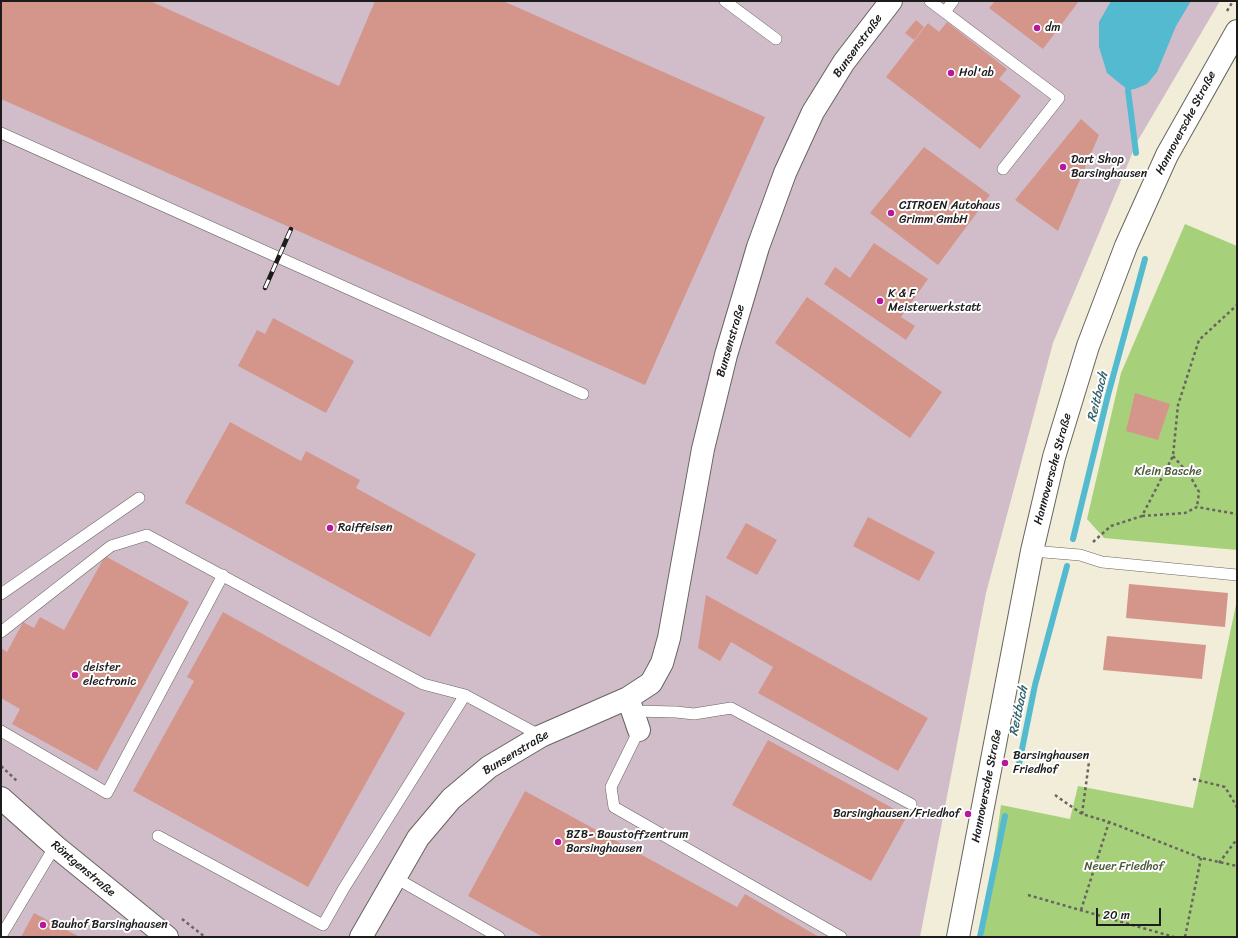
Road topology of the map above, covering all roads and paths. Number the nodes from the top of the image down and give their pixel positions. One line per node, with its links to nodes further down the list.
1 (725, 1): 7 (lane)
2 (891, 1): 24 (street, Bunsenstraße)
3 (930, 1): 5 (lane)
4 (953, 1): 5 (lane)
5 (945, 12): 9 (lane)
6 (1237, 31): 17 (street, Hannoversche Straße)
7 (776, 39)
8 (1, 133): 11 (lane)
9 (1003, 169)
10 (1237, 305): 12 (path)
11 (583, 394)
12 (1173, 456): 14 (path); 16 (path)
13 (139, 498): 21 (lane)
14 (1197, 507): 15 (path); 16 (path)
15 (1237, 514)
16 (1142, 516): 18 (path)
17 (1032, 551): 18 (lane); 49 (street, Hannoversche Straße)
18 (1080, 554): 20 (lane)
19 (223, 575): 22 (lane); 23 (lane); 25 (lane)
20 (1237, 575)
21 (1, 594)
22 (1, 632)
23 (465, 695): 26 (lane); 35 (lane)
24 (633, 713): 26 (street, Bunsenstraße); 31 (lane); 48 (lane)
25 (1, 731)
26 (541, 736): 41 (street, Bunsenstraße)
27 (1088, 762): 33 (path)
28 (1193, 779): 32 (path)
29 (1055, 795): 33 (path)
30 (1, 798): 37 (street, Röntgenstraße)
31 (911, 804)
32 (1237, 807)
33 (1082, 814): 34 (path)
34 (1109, 822): 38 (path); 43 (path)
35 (158, 836)
36 (1237, 839): 39 (path)
37 (55, 846): 44 (lane); 45 (street, Röntgenstraße)
38 (1200, 858): 39 (path); 51 (path)
39 (1219, 863): 40 (path)
40 (1237, 866)
41 (394, 878): 46 (street, Bunsenstraße); 47 (lane)
42 (1028, 894): 43 (path)
43 (1080, 910): 50 (path)
44 (1, 936)
45 (167, 937)
46 (361, 937)
47 (499, 937)
48 (841, 937)
49 (958, 937)
50 (1174, 937)
51 (1185, 937)

